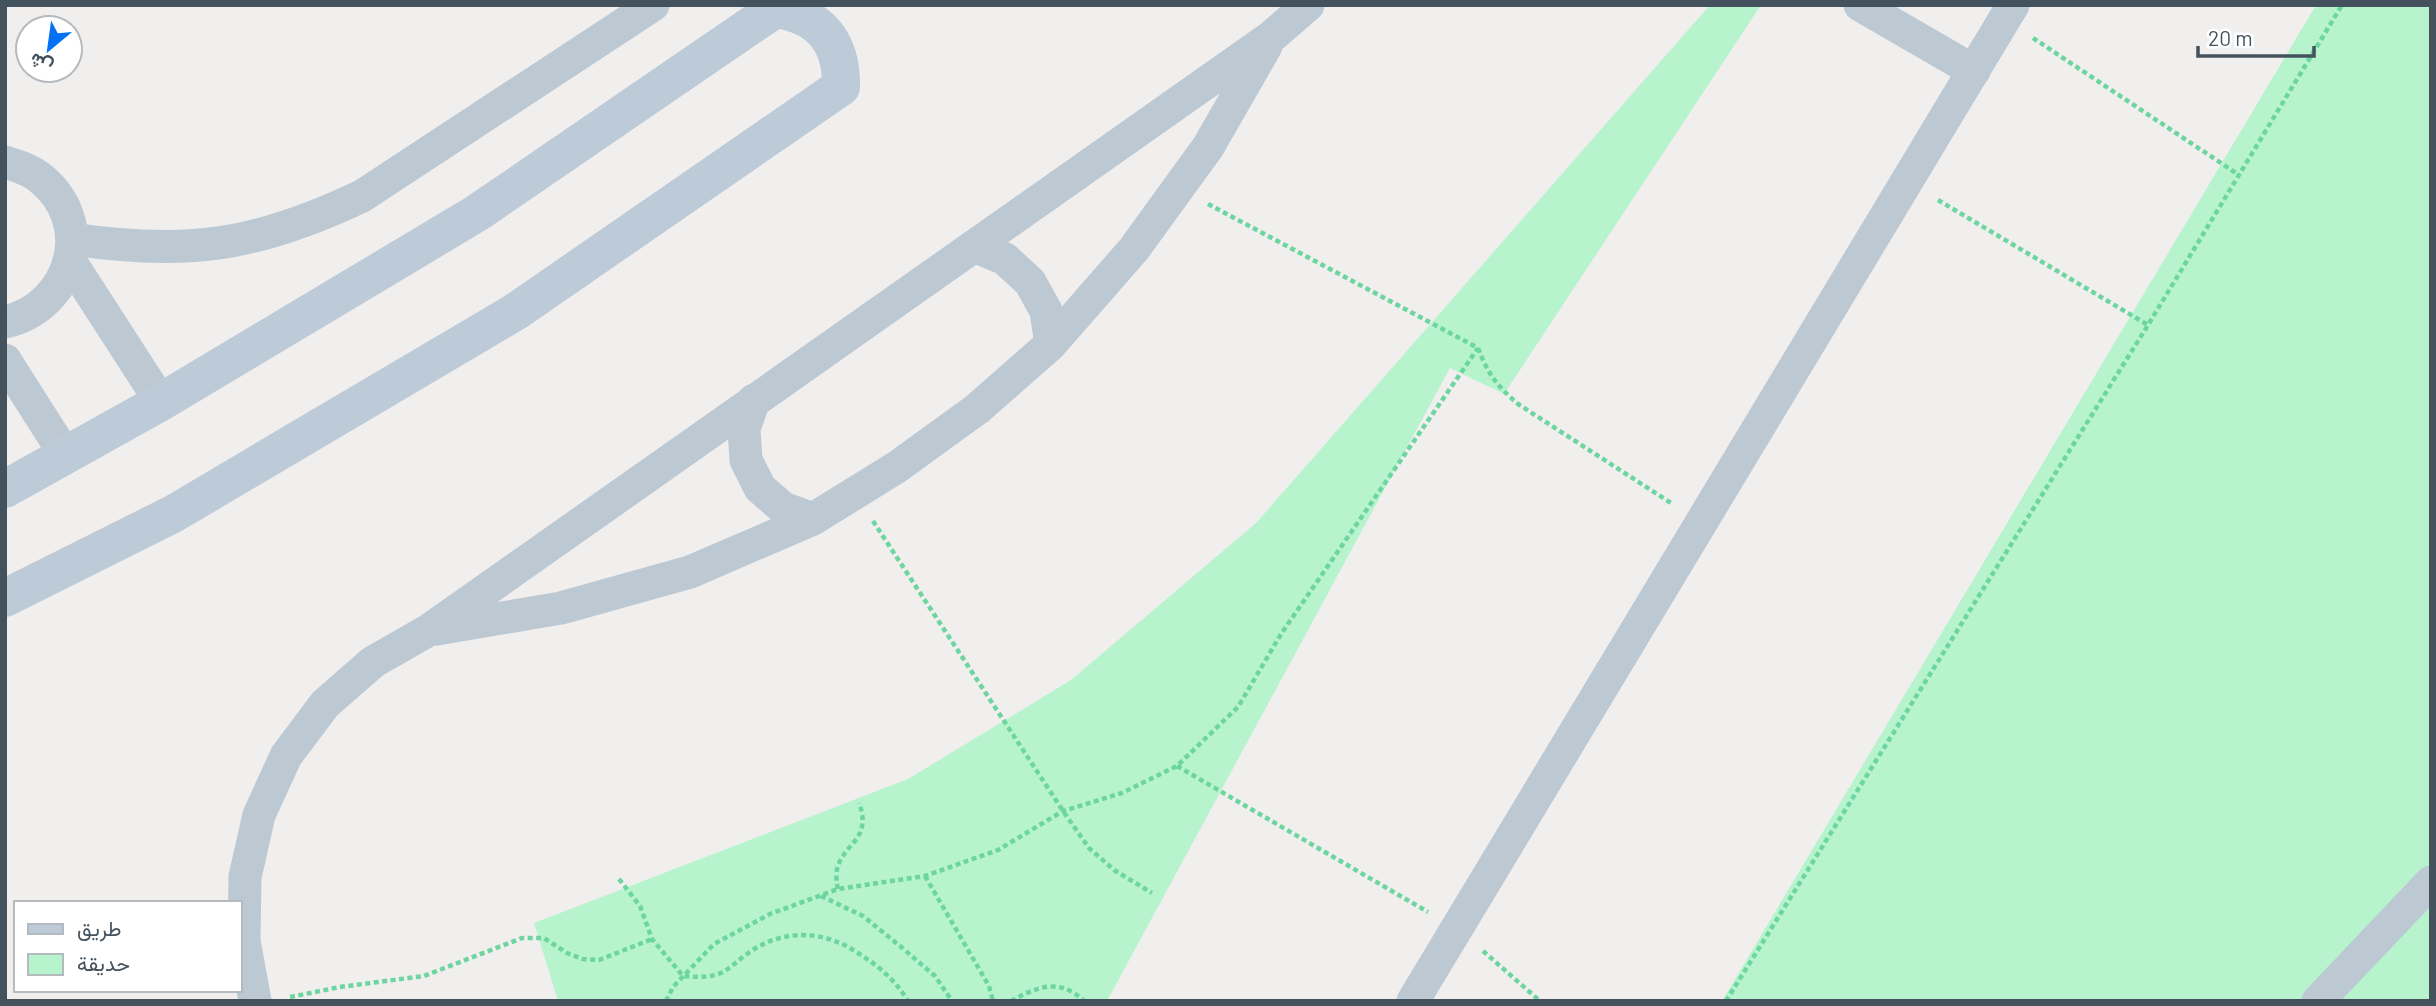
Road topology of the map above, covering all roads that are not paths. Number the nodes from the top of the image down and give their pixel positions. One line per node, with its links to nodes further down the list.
1 (653, 5): 9 (street)
2 (1308, 5): 5 (street)
3 (1860, 5): 6 (street)
4 (2009, 12): 6 (street)
5 (1271, 37): 8 (street); 11 (street)
6 (1974, 71): 22 (street)
7 (12, 158): 9 (street)
8 (974, 246): 11 (street); 13 (street)
9 (71, 250): 10 (street); 14 (street)
10 (5, 323)
11 (1051, 344): 17 (street)
12 (5, 360): 15 (street)
13 (754, 400): 17 (street); 19 (street)
14 (161, 402): 15 (main road); 18 (main road)
15 (66, 456): 16 (main road)
16 (5, 489)
17 (813, 519): 19 (street)
18 (5, 598)
19 (429, 630): 21 (street)
20 (2431, 882): 23 (street)
21 (271, 999)
22 (1413, 1001)
23 (2318, 1001)

